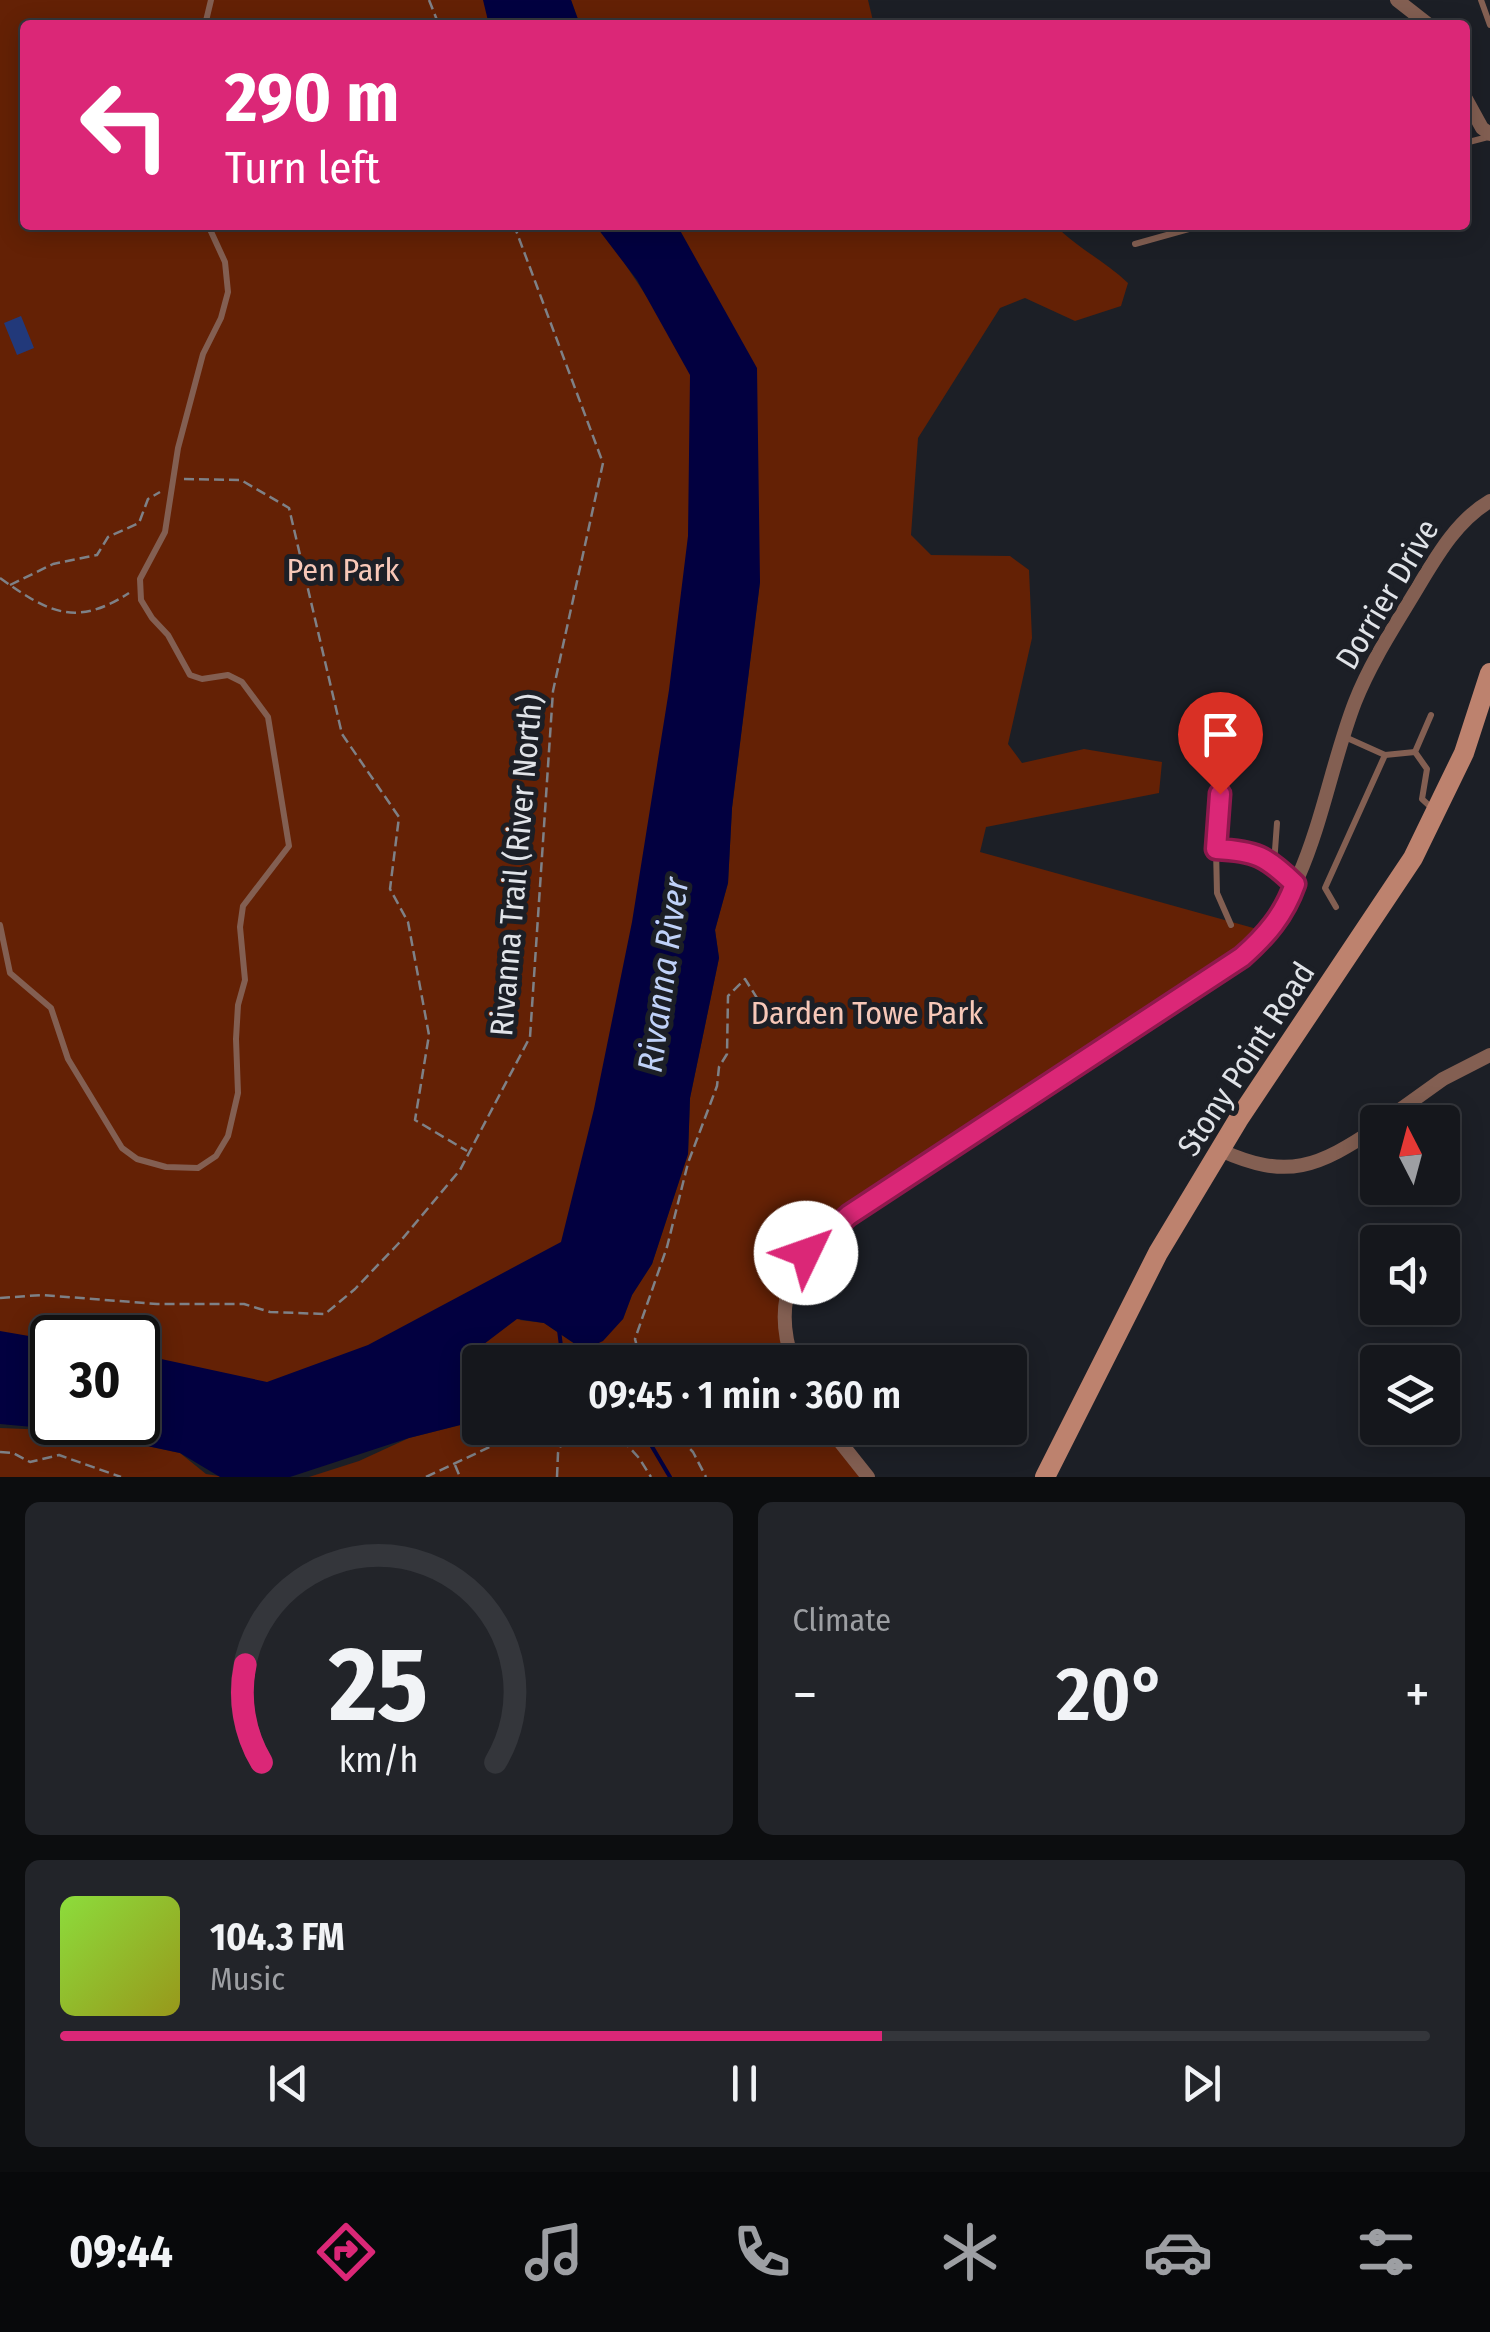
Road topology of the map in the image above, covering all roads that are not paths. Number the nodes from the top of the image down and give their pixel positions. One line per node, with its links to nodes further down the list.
1 (1398, 0): 3 (street)
2 (1481, 0): 4 (lane)
3 (1423, 20)
4 (1490, 25)
5 (1470, 106): 6 (street)
6 (1490, 135)
7 (210, 230): 23 (lane)
8 (1185, 230): 9 (lane)
9 (1135, 244)
10 (1490, 502): 13 (street, Dorrier Drive)
11 (1490, 673): 17 (main road, Stony Point Road)
12 (1431, 715): 14 (lane)
13 (1344, 737): 15 (lane); 21 (street, Dorrier Drive)
14 (1415, 752): 15 (lane); 17 (lane)
15 (1385, 755): 22 (lane)
16 (1220, 794): 19 (lane)
17 (1437, 813): 28 (main road, Stony Point Road)
18 (1278, 824): 20 (lane)
19 (1216, 849): 20 (lane); 24 (lane)
20 (1274, 864): 21 (lane)
21 (1295, 884): 29 (street, Dorrier Drive)
22 (1336, 907)
23 (0, 925)
24 (1231, 925)
25 (1490, 1055): 26 (street)
26 (1407, 1105)
27 (1360, 1137): 28 (street)
28 (1220, 1150): 32 (main road, Stony Point Road)
29 (789, 1345)
30 (843, 1445): 31 (street)
31 (868, 1477)
32 (1045, 1477)

